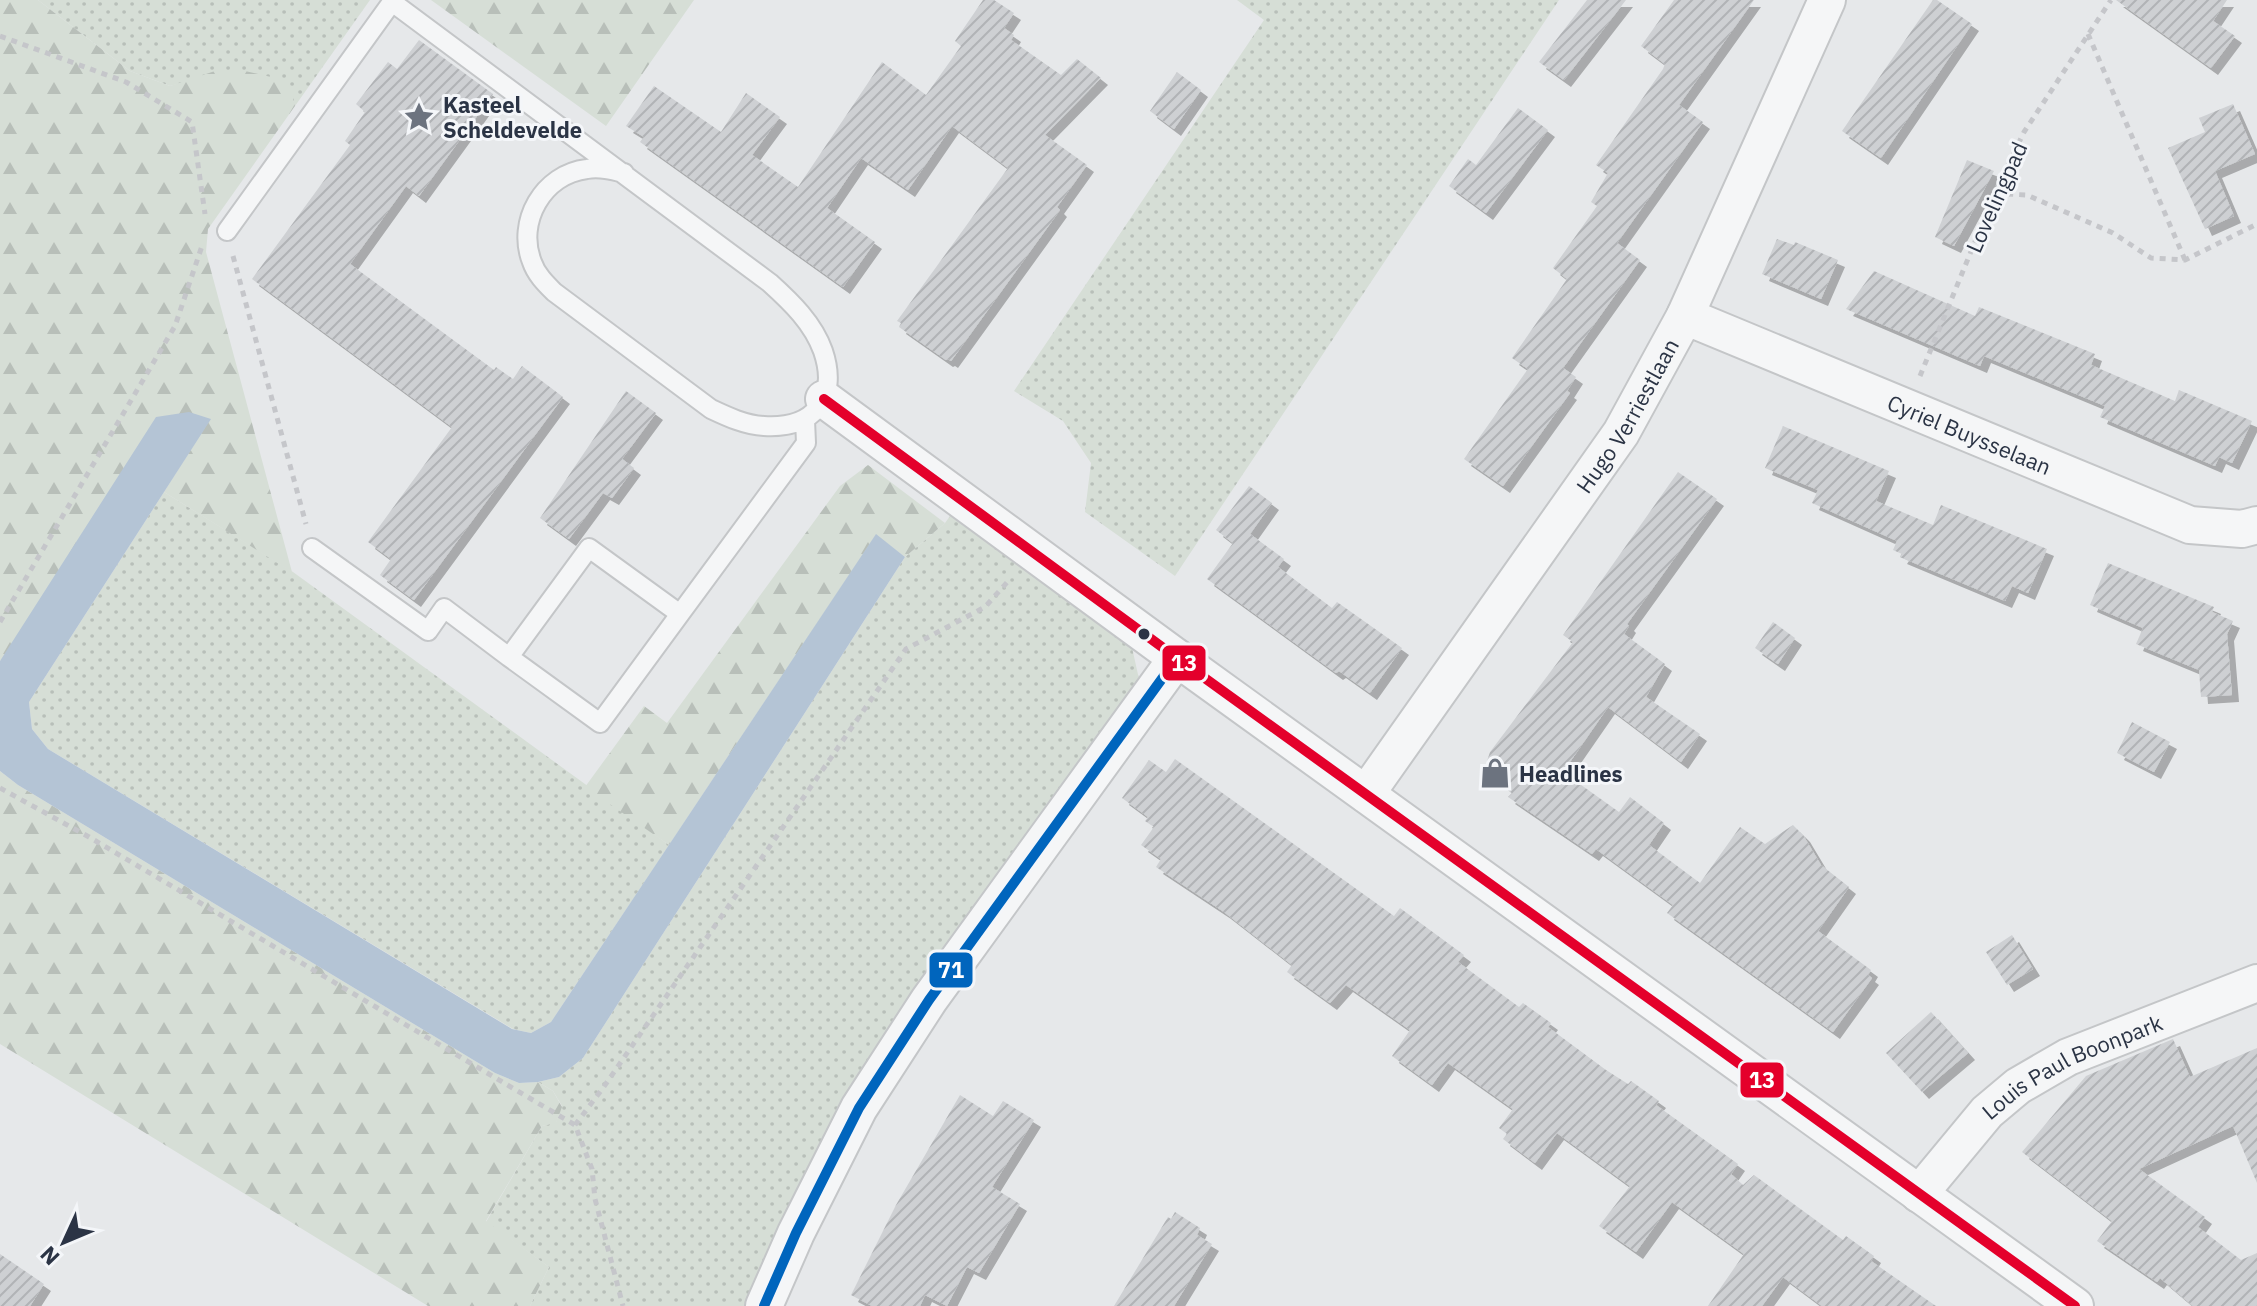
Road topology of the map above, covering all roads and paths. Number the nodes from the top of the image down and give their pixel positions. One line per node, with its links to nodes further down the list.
1 (1827, 0): 10 (street, Hugo Verriestlaan)
2 (2111, 0): 3 (path, Lovelingpad)
3 (2088, 34): 6 (path, Lovelingpad); 9 (path)
4 (0, 36): 17 (path)
5 (624, 173): 8 (lane); 12 (lane); 12 (lane)
6 (1997, 188): 9 (path); 11 (path, Lovelingpad)
7 (2257, 224): 9 (path)
8 (227, 231): 14 (path)
9 (2185, 260)
10 (1685, 316): 11 (street, Cyriel Buysselaan); 21 (street, Hugo Verriestlaan)
11 (1907, 407): 13 (street, Cyriel Buysselaan)
12 (814, 410): 15 (street); 16 (lane)
13 (2257, 525)
14 (312, 548): 18 (lane)
15 (1032, 553): 19 (street); 23 (path)
16 (680, 614): 18 (lane); 18 (lane)
17 (0, 622)
18 (509, 657)
19 (1177, 658): 21 (street); 26 (street)
20 (0, 788): 23 (path)
21 (1366, 794): 24 (street)
22 (2257, 983): 24 (street, Louis Paul Boonpark)
23 (575, 1125): 25 (path)
24 (1919, 1194): 27 (street)
25 (623, 1306)
26 (764, 1306)
27 (2075, 1306)

